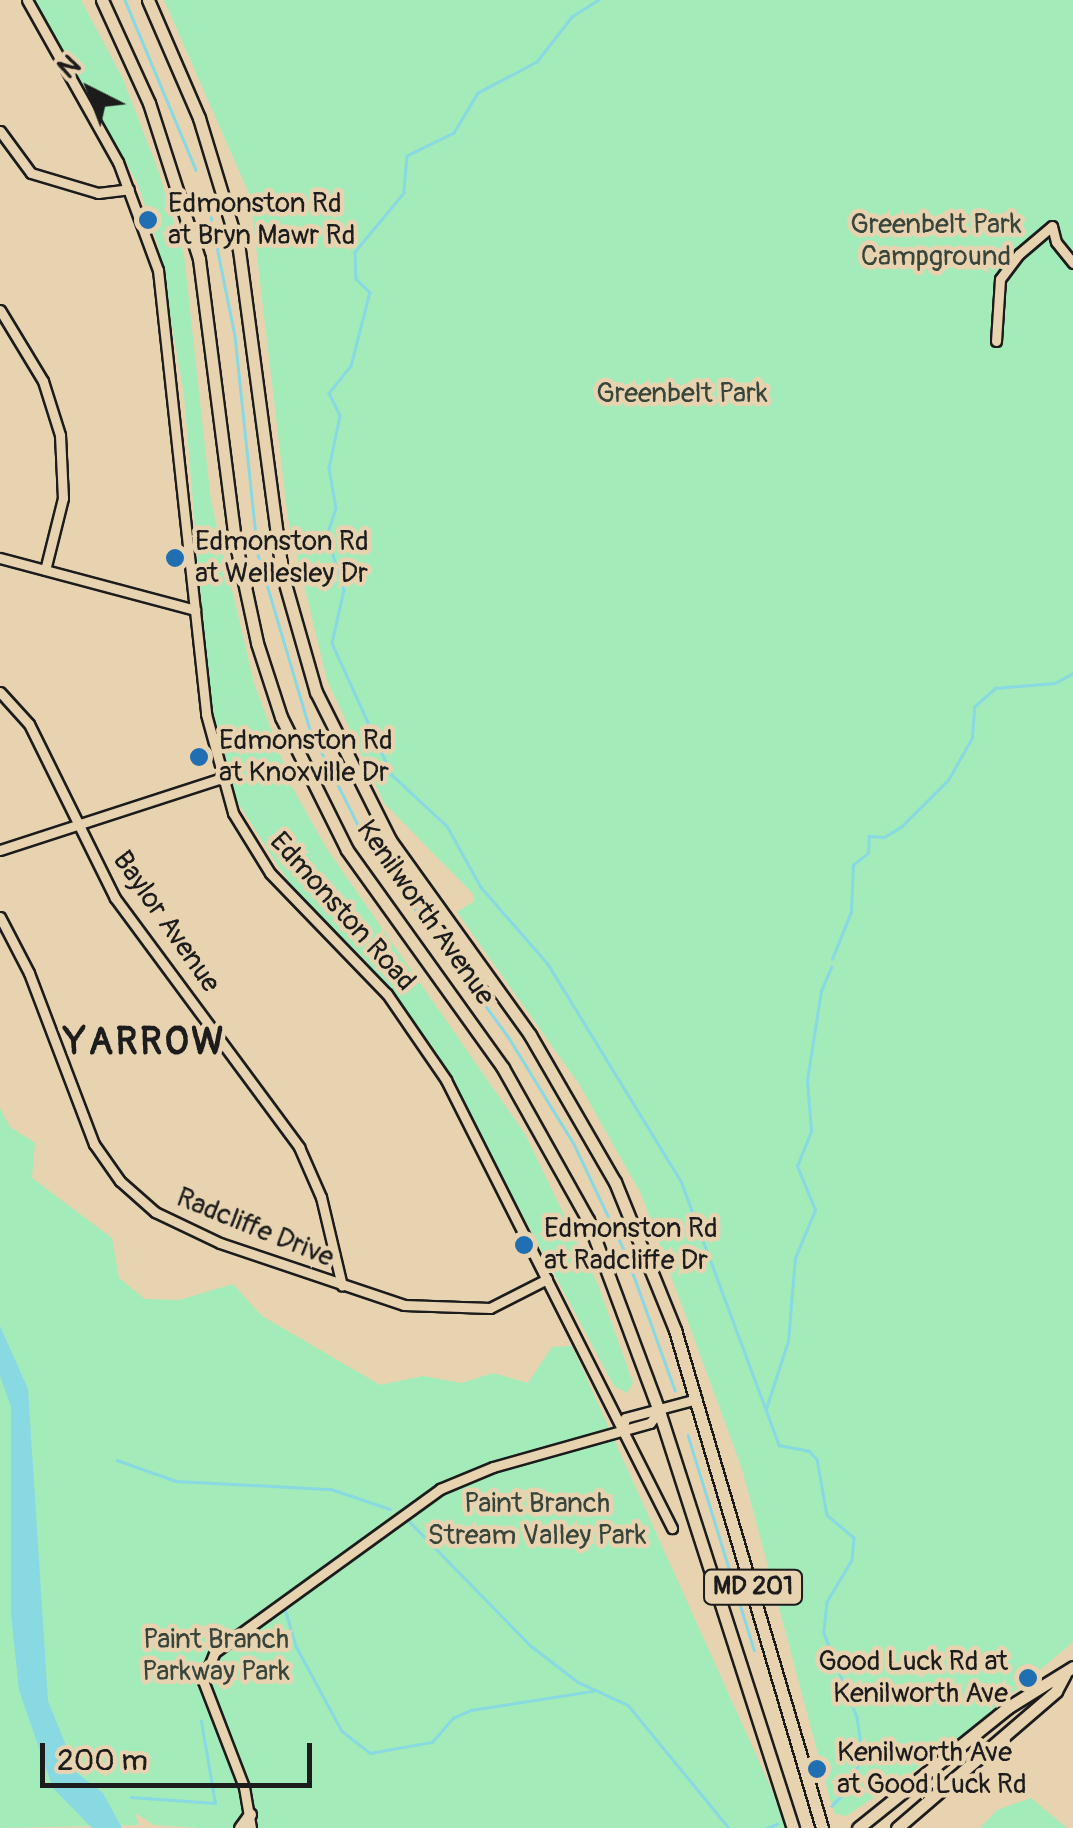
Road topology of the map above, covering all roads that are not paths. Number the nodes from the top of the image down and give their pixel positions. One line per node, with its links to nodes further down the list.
1 (26, 0): 5 (street, Edmonston Road)
2 (102, 0): 20 (main road, Kenilworth Avenue / MD 201)
3 (148, 0): 19 (main road, Kenilworth Avenue / MD 201)
4 (2, 138): 5 (street)
5 (129, 188): 11 (street, Edmonston Road)
6 (1073, 263): 8 (street)
7 (0, 310): 10 (street)
8 (996, 341)
9 (0, 558): 10 (street)
10 (45, 570): 11 (street)
11 (195, 610): 13 (street, Edmonston Road)
12 (0, 692): 14 (street, Baylor Avenue)
13 (219, 778): 14 (street); 17 (street, Edmonston Road)
14 (78, 824): 15 (street); 18 (street, Baylor Avenue)
15 (0, 850)
16 (0, 917): 18 (street, Radcliffe Drive)
17 (547, 1279): 18 (street, Radcliffe Drive); 21 (street, Edmonston Road)
18 (342, 1286)
19 (697, 1399): 20 (street); 28 (main road, Kenilworth Avenue / MD 201)
20 (659, 1411): 21 (street); 27 (main road, Kenilworth Avenue / MD 201)
21 (622, 1427): 22 (street, Edmonston Road); 24 (street)
22 (672, 1528)
23 (1069, 1670): 29 (main road); 30 (main road)
24 (250, 1814): 25 (main road); 26 (street)
25 (240, 1828)
26 (250, 1828)
27 (790, 1828)
28 (822, 1828)
29 (858, 1828)
30 (897, 1828)

